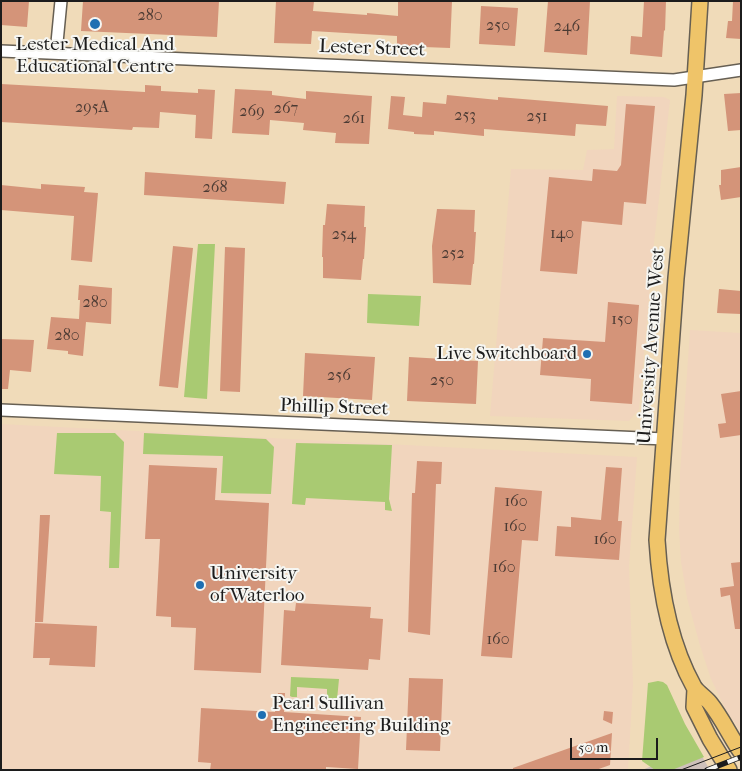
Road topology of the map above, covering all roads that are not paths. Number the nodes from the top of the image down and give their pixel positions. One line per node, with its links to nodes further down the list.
1 (61, 1): 4 (street)
2 (700, 1): 6 (main road, University Avenue West)
3 (1, 50): 4 (street, Lester Street)
4 (56, 54): 6 (street, Lester Street)
5 (741, 70): 6 (street, Lester Street)
6 (695, 78): 8 (main road, University Avenue West)
7 (1, 410): 8 (street, Phillip Street)
8 (665, 439): 9 (main road, University Avenue West)
9 (695, 689): 10 (main road, University Avenue West); 11 (main road, University Avenue West)
10 (741, 752)
11 (729, 770)

